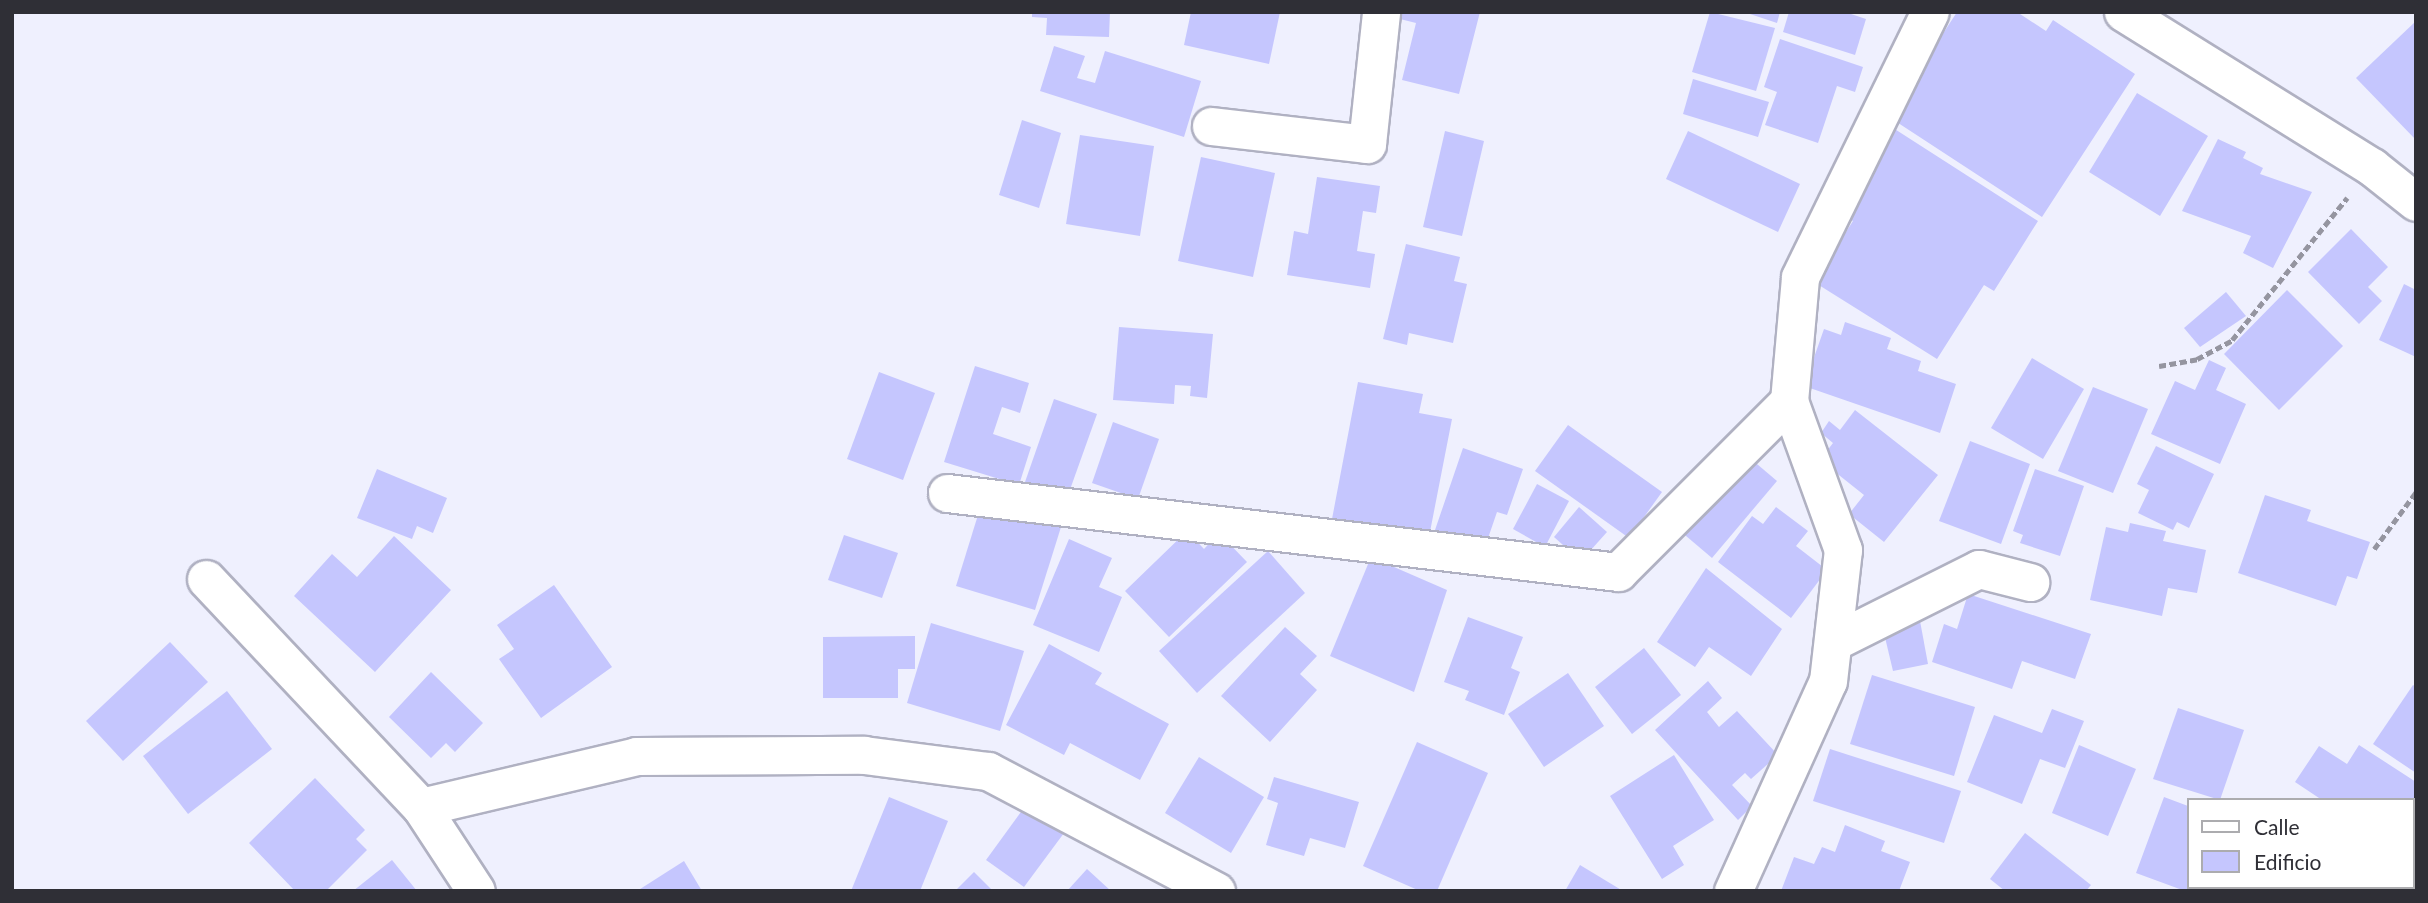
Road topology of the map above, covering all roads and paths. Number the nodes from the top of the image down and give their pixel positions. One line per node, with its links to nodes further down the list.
1 (1381, 12): 4 (street)
2 (1930, 12): 8 (street)
3 (2123, 12): 5 (street)
4 (1211, 126)
5 (2372, 167): 6 (street); 7 (path)
6 (2416, 202)
7 (2159, 366)
8 (1789, 401): 10 (street); 14 (street)
9 (2416, 492): 11 (path)
10 (947, 493)
11 (2374, 549)
12 (206, 579): 15 (street)
13 (2030, 582): 14 (street)
14 (1833, 642): 18 (street)
15 (421, 807): 16 (street); 17 (street)
16 (476, 891)
17 (1216, 891)
18 (1732, 891)

